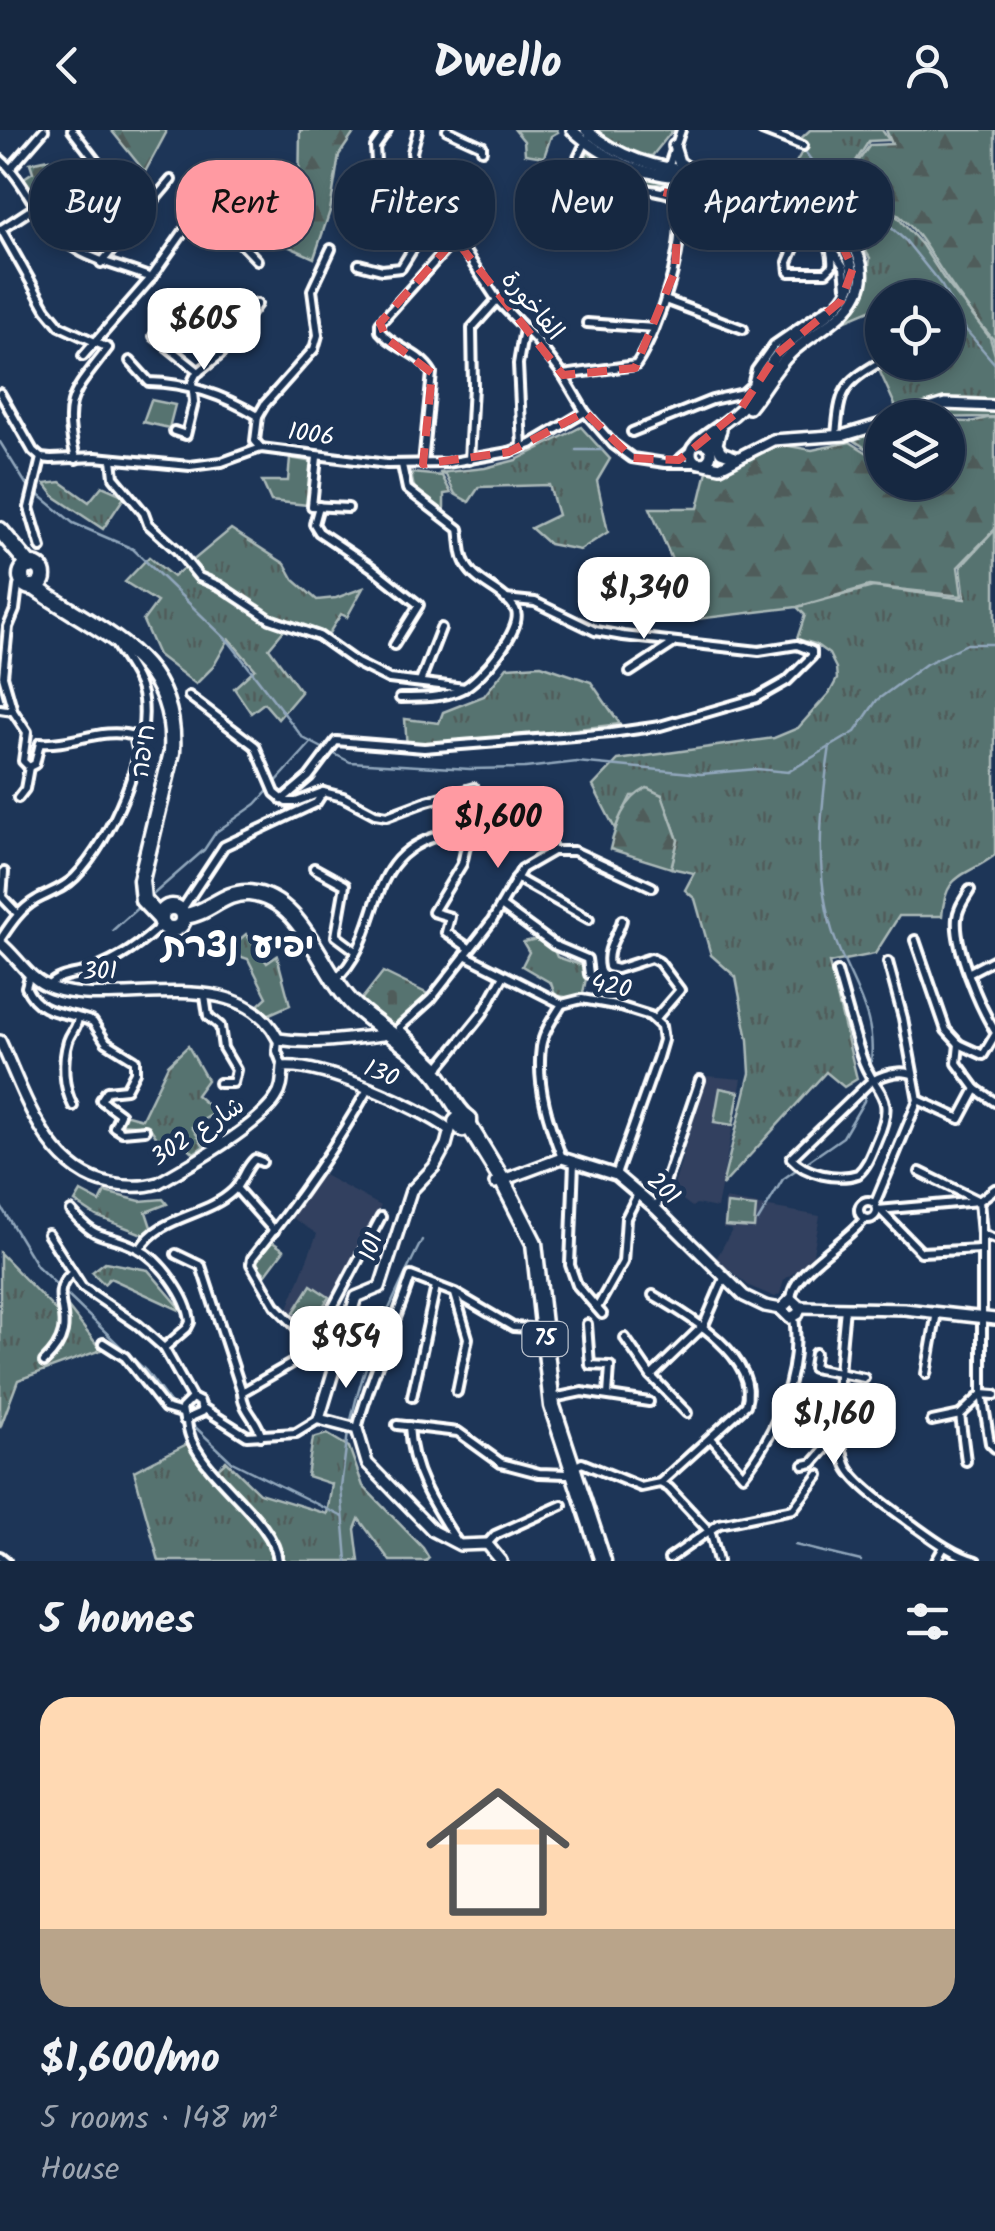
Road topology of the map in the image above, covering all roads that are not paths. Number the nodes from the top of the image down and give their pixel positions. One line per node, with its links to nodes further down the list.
1 (44, 130): 21 (street)
2 (72, 130): 14 (street)
3 (387, 130): 15 (street)
4 (418, 130): 16 (street, الفاخورة)
5 (448, 130): 12 (street)
6 (572, 130): 9 (street)
7 (681, 130): 11 (street)
8 (762, 130): 10 (street)
9 (587, 135): 17 (street); 22 (street); 25 (street)
10 (803, 146)
11 (674, 147): 18 (street); 19 (street); 22 (street)
12 (482, 150)
13 (0, 159): 21 (street)
14 (95, 160)
15 (376, 160)
16 (413, 160)
17 (636, 160)
18 (678, 160)
19 (648, 164)
20 (648, 165): 22 (street)
21 (11, 168): 26 (street)
22 (666, 172)
23 (170, 180): 42 (street)
24 (668, 190): 25 (street)
25 (664, 192): 46 (street)
26 (30, 199)
27 (30, 210): 28 (street)
28 (1, 229): 54 (street)
29 (176, 239): 44 (street)
30 (77, 250): 42 (street)
31 (247, 250): 41 (street)
32 (331, 250): 66 (street)
33 (412, 250): 43 (street)
34 (445, 250): 84 (street)
35 (463, 250): 45 (street, الفاخورة)
36 (793, 250): 37 (street)
37 (831, 250)
38 (833, 250): 70 (street)
39 (845, 250): 72 (street)
40 (853, 250): 67 (street)
41 (256, 260)
42 (101, 263): 44 (street)
43 (359, 264)
44 (150, 278): 54 (street)
45 (497, 300): 50 (street, الفاخورة); 81 (street)
46 (665, 300): 51 (street); 52 (street)
47 (257, 304): 55 (street)
48 (587, 323): 51 (street)
49 (200, 327): 55 (street)
50 (524, 328): 60 (street, الفاخورة); 73 (street)
51 (654, 328): 60 (street)
52 (743, 330)
53 (154, 336): 59 (street)
54 (94, 342): 56 (street); 80 (street)
55 (226, 348): 59 (street)
56 (82, 356)
57 (130, 361): 61 (street)
58 (865, 370): 71 (street)
59 (199, 372): 61 (street)
60 (562, 375): 65 (street, الفاخورة)
61 (194, 389): 66 (street); 69 (street)
62 (0, 393): 78 (street)
63 (965, 405): 64 (street)
64 (995, 406)
65 (585, 412): 73 (street, 1006); 82 (street, الفاخورة)
66 (258, 416): 74 (street)
67 (724, 428): 75 (street); 77 (street)
68 (865, 428): 71 (street)
69 (174, 431)
70 (632, 432)
71 (836, 436): 77 (street)
72 (693, 446): 75 (street); 82 (street); 83 (street)
73 (522, 447): 81 (street, 1006)
74 (261, 448): 76 (street, 1006); 79 (street, 1006)
75 (710, 449): 77 (street); 83 (street)
76 (317, 457): 85 (street, 1006); 86 (street)
77 (737, 457): 83 (street)
78 (41, 458): 80 (street, 1006); 90 (street)
79 (112, 458): 80 (street, 1006); 98 (street)
80 (76, 459)
81 (469, 460): 84 (street, 1006)
82 (673, 462): 83 (street, الفاخورة)
83 (699, 463)
84 (423, 464): 85 (street, 1006)
85 (402, 465): 92 (street)
86 (319, 506): 87 (street); 95 (street)
87 (348, 508)
88 (0, 530): 91 (highway, חיפה)
89 (0, 542): 91 (highway, חיפה)
90 (42, 548)
91 (30, 578): 96 (highway, חיפה); 103 (street); 119 (highway, חיפה)
92 (505, 599): 94 (street); 99 (street)
93 (442, 628): 98 (street)
94 (675, 642): 97 (street); 109 (street)
95 (394, 646)
96 (124, 650): 104 (street); 119 (highway, חיפה)
97 (630, 672)
98 (419, 683): 99 (street)
99 (465, 688): 101 (street)
100 (189, 696): 109 (street)
101 (400, 698)
102 (0, 709): 103 (street)
103 (13, 711): 105 (street)
104 (137, 750): 105 (street); 118 (street)
105 (29, 767): 108 (street)
106 (474, 788): 107 (street)
107 (322, 792): 109 (street); 119 (street)
108 (18, 798)
109 (282, 800)
110 (532, 819): 111 (street)
111 (554, 851): 114 (street); 115 (street)
112 (314, 868): 124 (street)
113 (4, 872): 118 (street)
114 (516, 878): 117 (street); 120 (street)
115 (652, 887)
116 (970, 890): 129 (street)
117 (501, 906): 125 (street); 130 (street)
118 (18, 914): 123 (street)
119 (172, 917): 133 (highway, 75); 134 (street); 139 (highway, 75)
120 (589, 919)
121 (622, 920): 138 (street)
122 (915, 940): 143 (street)
123 (0, 941): 131 (street, 301)
124 (356, 951): 125 (street); 133 (street)
125 (467, 952): 132 (street, 420); 139 (street)
126 (995, 959): 129 (street)
127 (888, 962): 146 (street)
128 (838, 972): 147 (street)
129 (970, 972): 140 (street)
130 (589, 974)
131 (29, 976): 134 (street, 301); 137 (street)
132 (503, 977): 136 (street, 420); 145 (street)
133 (334, 980): 139 (highway, 75)
134 (48, 986): 135 (street, 301)
135 (205, 996): 141 (street, 301); 149 (street)
136 (562, 1004): 138 (street, 420); 158 (street)
137 (78, 1018): 155 (street); 157 (street)
138 (655, 1019): 162 (street, 420)
139 (391, 1032): 141 (street); 145 (street); 150 (highway, 75); 156 (highway, 75)
140 (995, 1033): 143 (street)
141 (278, 1039): 144 (street)
142 (0, 1041): 144 (street, شارع 302)
143 (959, 1044): 151 (street)
144 (283, 1066): 152 (street, 130)
145 (440, 1066): 150 (street)
146 (912, 1074): 147 (street); 153 (street)
147 (876, 1079): 147 (street)
148 (700, 1080): 169 (street)
149 (218, 1082)
150 (446, 1088): 156 (highway, 75)
151 (976, 1088): 153 (street); 154 (street)
152 (368, 1089): 156 (street, 130); 173 (street)
153 (918, 1100): 168 (street)
154 (995, 1102)
155 (74, 1106)
156 (460, 1124): 163 (highway, 75); 218 (street, 101)
157 (145, 1130)
158 (562, 1158): 160 (street, 201); 163 (street)
159 (262, 1162): 164 (street)
160 (574, 1162): 162 (street, 201); 166 (street)
161 (920, 1172): 167 (street)
162 (616, 1174): 166 (street, 201)
163 (499, 1182): 229 (highway, 75)
164 (236, 1188): 173 (street); 177 (street)
165 (995, 1189): 167 (street)
166 (638, 1194): 169 (street, 201)
167 (979, 1200): 168 (street); 175 (street)
168 (877, 1208): 172 (street); 172 (street); 178 (street)
169 (656, 1209): 181 (street, 201)
170 (70, 1211): 177 (street)
171 (381, 1216): 197 (street)
172 (864, 1218): 185 (street)
173 (274, 1231): 197 (street)
174 (48, 1234): 180 (street)
175 (982, 1234): 176 (street); 178 (street)
176 (995, 1238)
177 (140, 1248): 198 (street)
178 (981, 1249): 190 (street)
179 (176, 1254): 205 (street)
180 (71, 1274): 198 (street); 200 (street)
181 (725, 1276): 187 (street, 201); 193 (street)
182 (436, 1286): 183 (street); 211 (street); 222 (street)
183 (455, 1293): 194 (street); 206 (street)
184 (653, 1294): 193 (street)
185 (791, 1299): 187 (street); 188 (street)
186 (845, 1307): 188 (street); 189 (street); 201 (street)
187 (782, 1309): 188 (street, 201)
188 (797, 1312): 225 (street)
189 (937, 1312): 190 (street); 202 (street)
190 (981, 1315): 191 (street); 207 (street)
191 (995, 1319)
192 (586, 1324): 208 (street)
193 (704, 1325): 203 (street); 225 (street)
194 (530, 1328)
195 (625, 1338): 203 (street)
196 (104, 1342): 217 (street)
197 (312, 1343): 205 (street)
198 (164, 1348): 212 (street)
199 (815, 1353): 201 (street)
200 (44, 1362)
201 (839, 1372): 204 (street); 223 (street)
202 (926, 1374)
203 (651, 1376): 215 (street)
204 (864, 1378)
205 (242, 1392): 224 (street)
206 (457, 1392)
207 (982, 1394): 209 (street); 216 (street); 226 (street)
208 (608, 1395): 210 (street); 213 (street)
209 (995, 1395)
210 (558, 1396)
211 (412, 1397)
212 (192, 1398): 214 (street); 217 (street)
213 (649, 1402)
214 (203, 1408): 217 (street); 224 (street)
215 (687, 1413)
216 (960, 1415): 219 (street); 227 (street)
217 (184, 1417): 240 (street)
218 (318, 1419): 222 (street); 224 (street)
219 (932, 1421)
220 (397, 1424): 221 (street)
221 (408, 1426): 229 (street); 235 (street)
222 (357, 1428): 235 (street)
223 (840, 1432): 228 (street); 236 (street)
224 (261, 1436)
225 (711, 1438): 231 (street)
226 (995, 1448)
227 (966, 1461)
228 (804, 1465)
229 (570, 1471): 231 (street); 242 (highway, 75)
230 (819, 1475): 233 (street)
231 (660, 1483): 233 (street)
232 (562, 1505): 234 (street)
233 (708, 1529): 238 (street); 243 (street)
234 (488, 1544): 235 (street); 241 (street)
235 (460, 1545)
236 (944, 1547): 244 (street); 245 (street)
237 (0, 1556): 239 (street)
238 (668, 1560)
239 (6, 1561)
240 (278, 1561)
241 (500, 1561)
242 (600, 1561)
243 (718, 1561)
244 (936, 1561)
245 (976, 1561)

